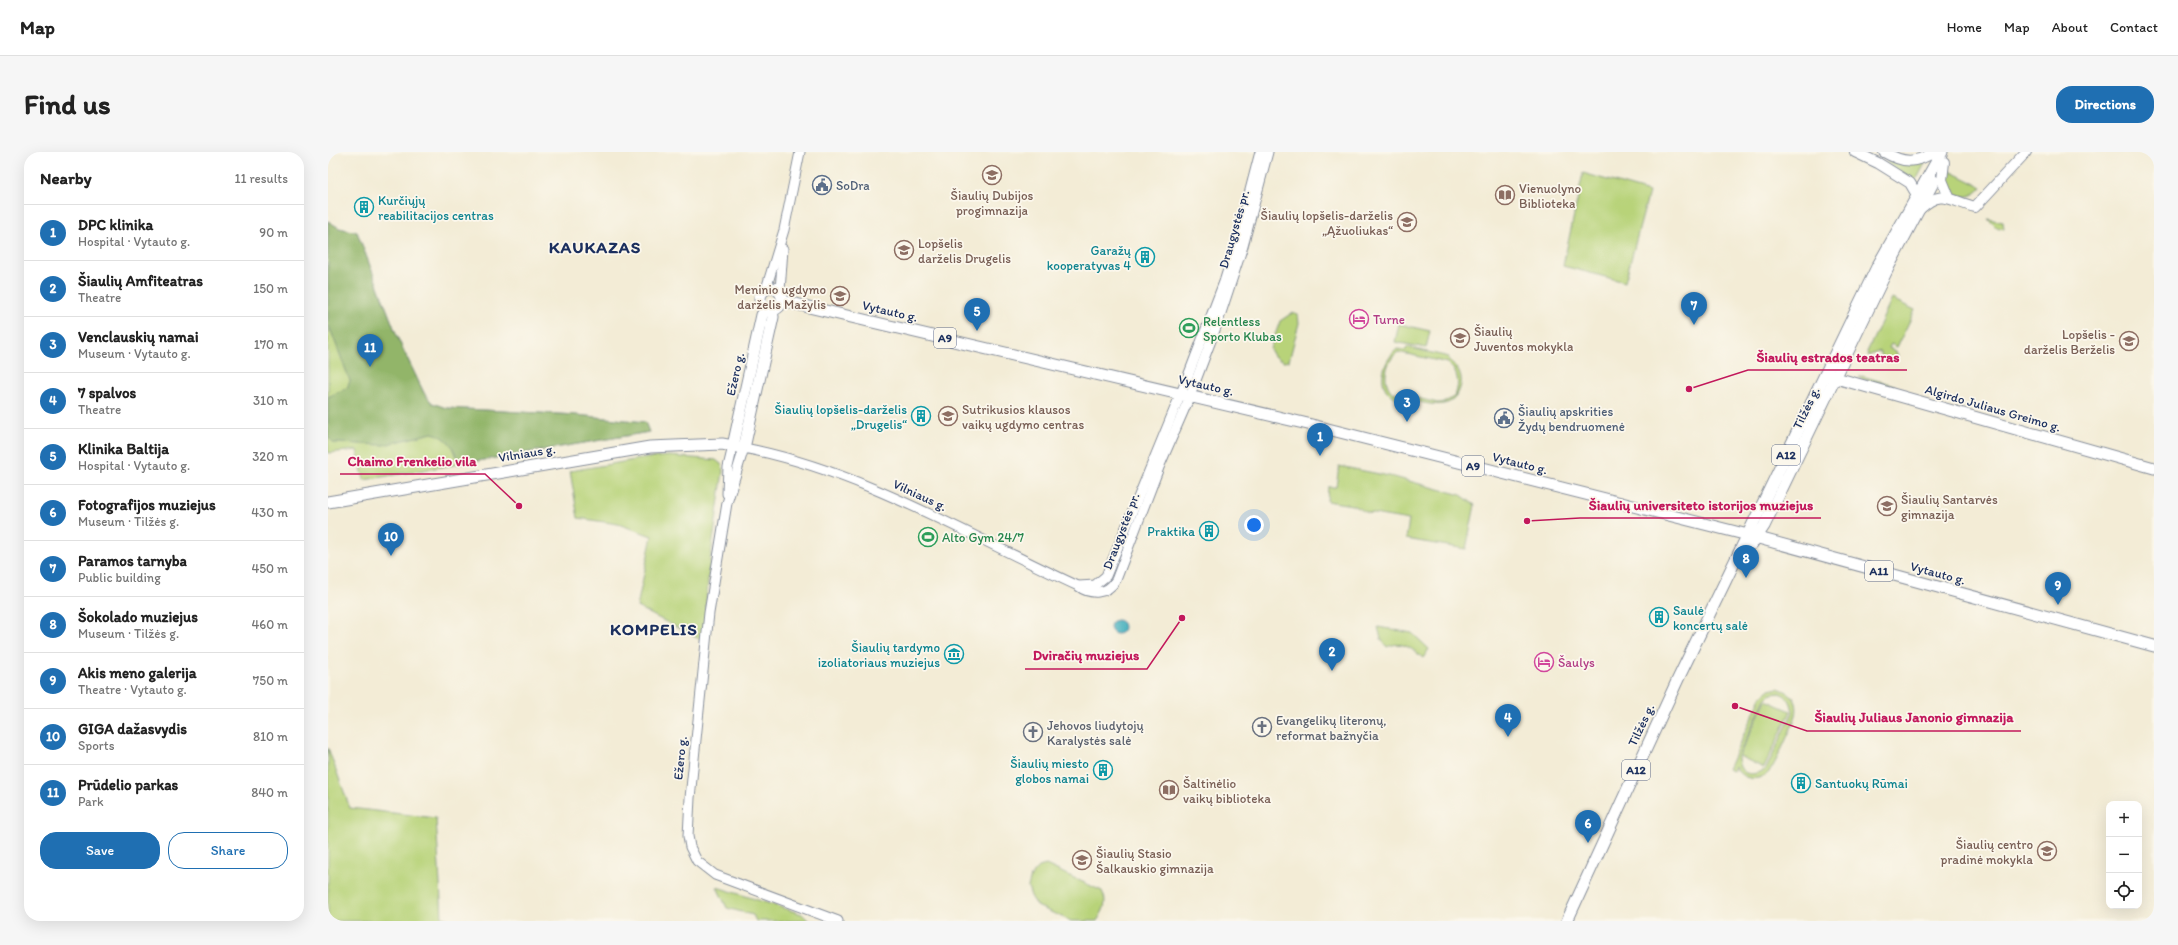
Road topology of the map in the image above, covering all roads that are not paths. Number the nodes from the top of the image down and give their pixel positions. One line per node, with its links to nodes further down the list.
1 (800, 152): 13 (main road, Ežero g.)
2 (1260, 152): 18 (main road, Draugystės pr.)
3 (1268, 152): 18 (main road, Draugystės pr.)
4 (1855, 152): 9 (main road)
5 (1884, 152): 6 (main road); 9 (main road)
6 (1934, 152)
7 (2026, 152): 11 (main road)
8 (1945, 155): 10 (highway, Tilžės g. / A12); 11 (main road); 12 (highway, Tilžės g. / A12)
9 (1878, 163): 10 (main road)
10 (1917, 195): 17 (highway, Tilžės g. / A12)
11 (1949, 197): 12 (main road)
12 (1916, 213): 17 (highway, Tilžės g. / A12)
13 (784, 230): 14 (main road, Ežero g.); 15 (main road, Ežero g.)
14 (766, 289): 15 (highway, A9); 16 (highway, Ežero g.)
15 (781, 296): 16 (highway, Ežero g.); 18 (highway, Vytauto g. / A9)
16 (769, 310): 19 (highway, Ežero g.); 20 (highway, Ežero g.)
17 (1830, 377): 21 (highway, Algirdo Juliaus Greimo g.); 24 (highway, Tilžės g. / A12)
18 (1186, 395): 24 (highway, Vytauto g. / A9); 25 (main road, Draugystės pr.)
19 (733, 446): 20 (highway); 22 (highway, Vilniaus g.); 23 (main road, Ežero g.)
20 (744, 448): 23 (main road, Ežero g.); 25 (main road, Vilniaus g.)
21 (2154, 468)
22 (328, 502)
23 (727, 503): 27 (main road, Ežero g.)
24 (1752, 537): 26 (highway, Vytauto g. / A11); 28 (highway, Tilžės g. / A12)
25 (1078, 586)
26 (2154, 646)
27 (838, 921)
28 (1567, 921)

